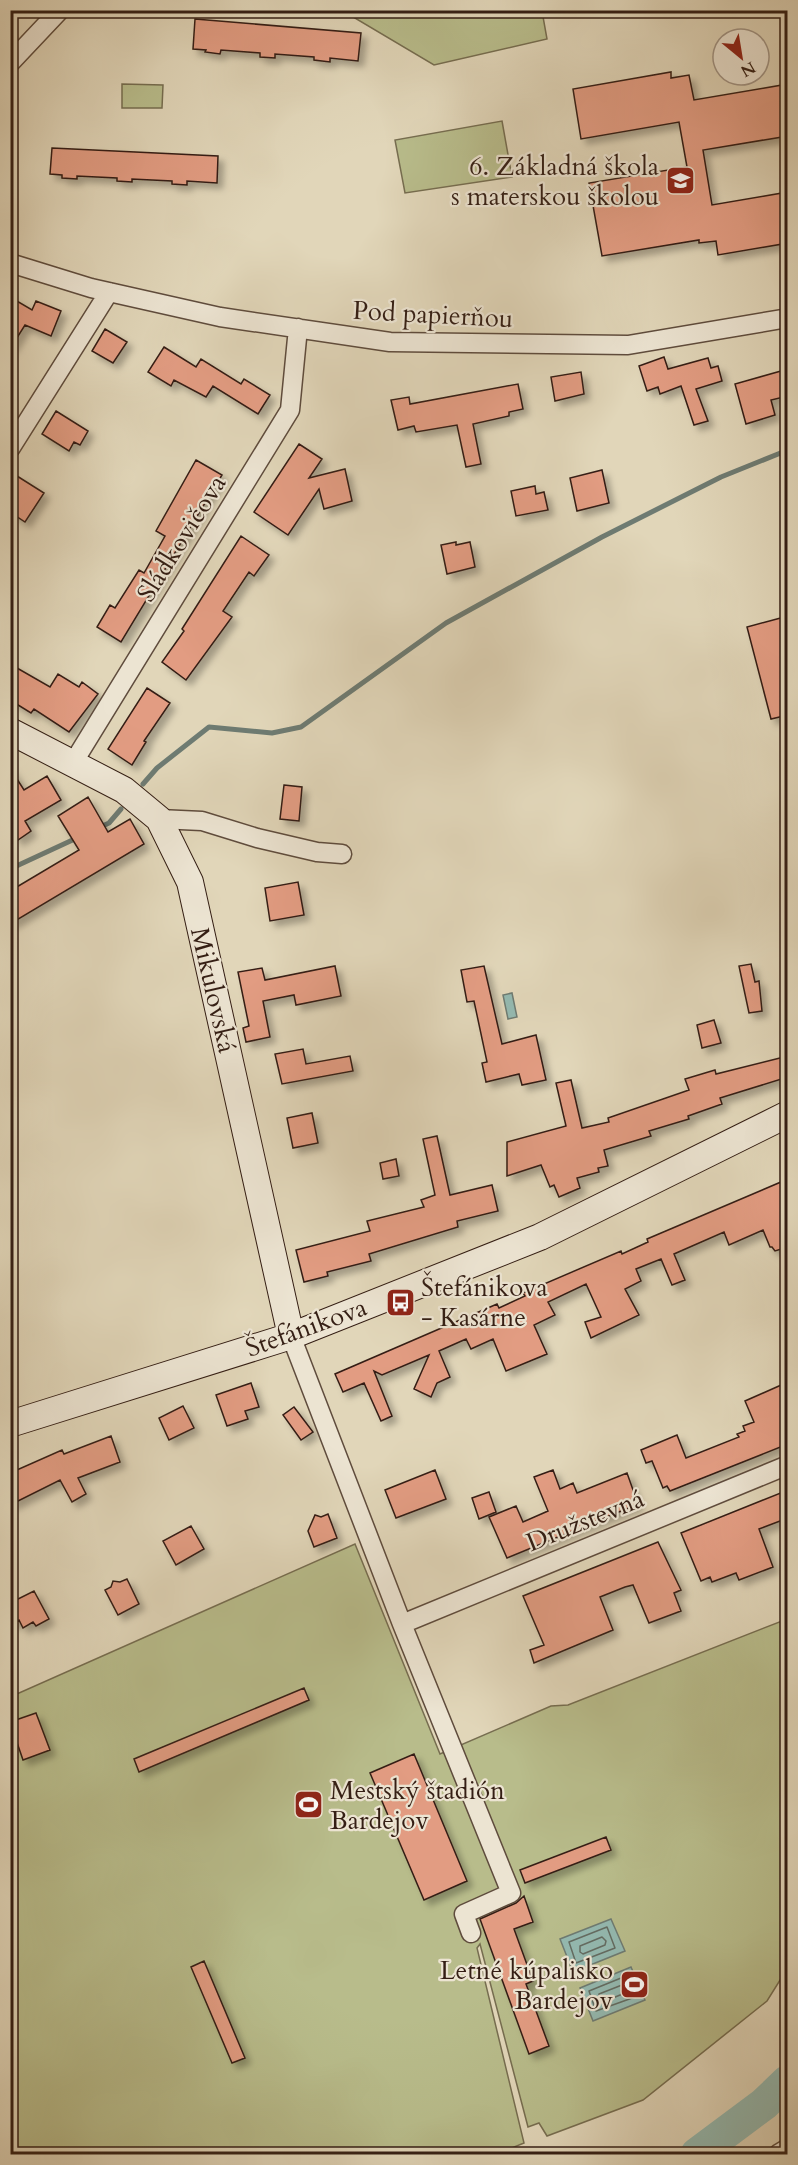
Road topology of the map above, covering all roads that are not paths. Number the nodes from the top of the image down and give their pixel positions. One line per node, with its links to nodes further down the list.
1 (60, 10): 2 (street)
2 (10, 63)
3 (10, 263): 4 (street, Pod papierňou)
4 (109, 292): 6 (street, Pod papierňou); 7 (street)
5 (788, 318): 6 (street, Pod papierňou)
6 (298, 328): 9 (street, Sládkovičova)
7 (10, 449)
8 (10, 731): 9 (street, Mikulovská)
9 (73, 763): 10 (street, Mikulovská)
10 (159, 819): 11 (street); 13 (street, Mikulovská)
11 (342, 854)
12 (788, 1114): 13 (street, Štefánikova)
13 (291, 1336): 14 (street, Štefánikova); 16 (street)
14 (10, 1424)
15 (788, 1465): 16 (street, Družstevná)
16 (402, 1624): 17 (street)
17 (471, 1933)
18 (788, 2148): 19 (street)
19 (778, 2154)

